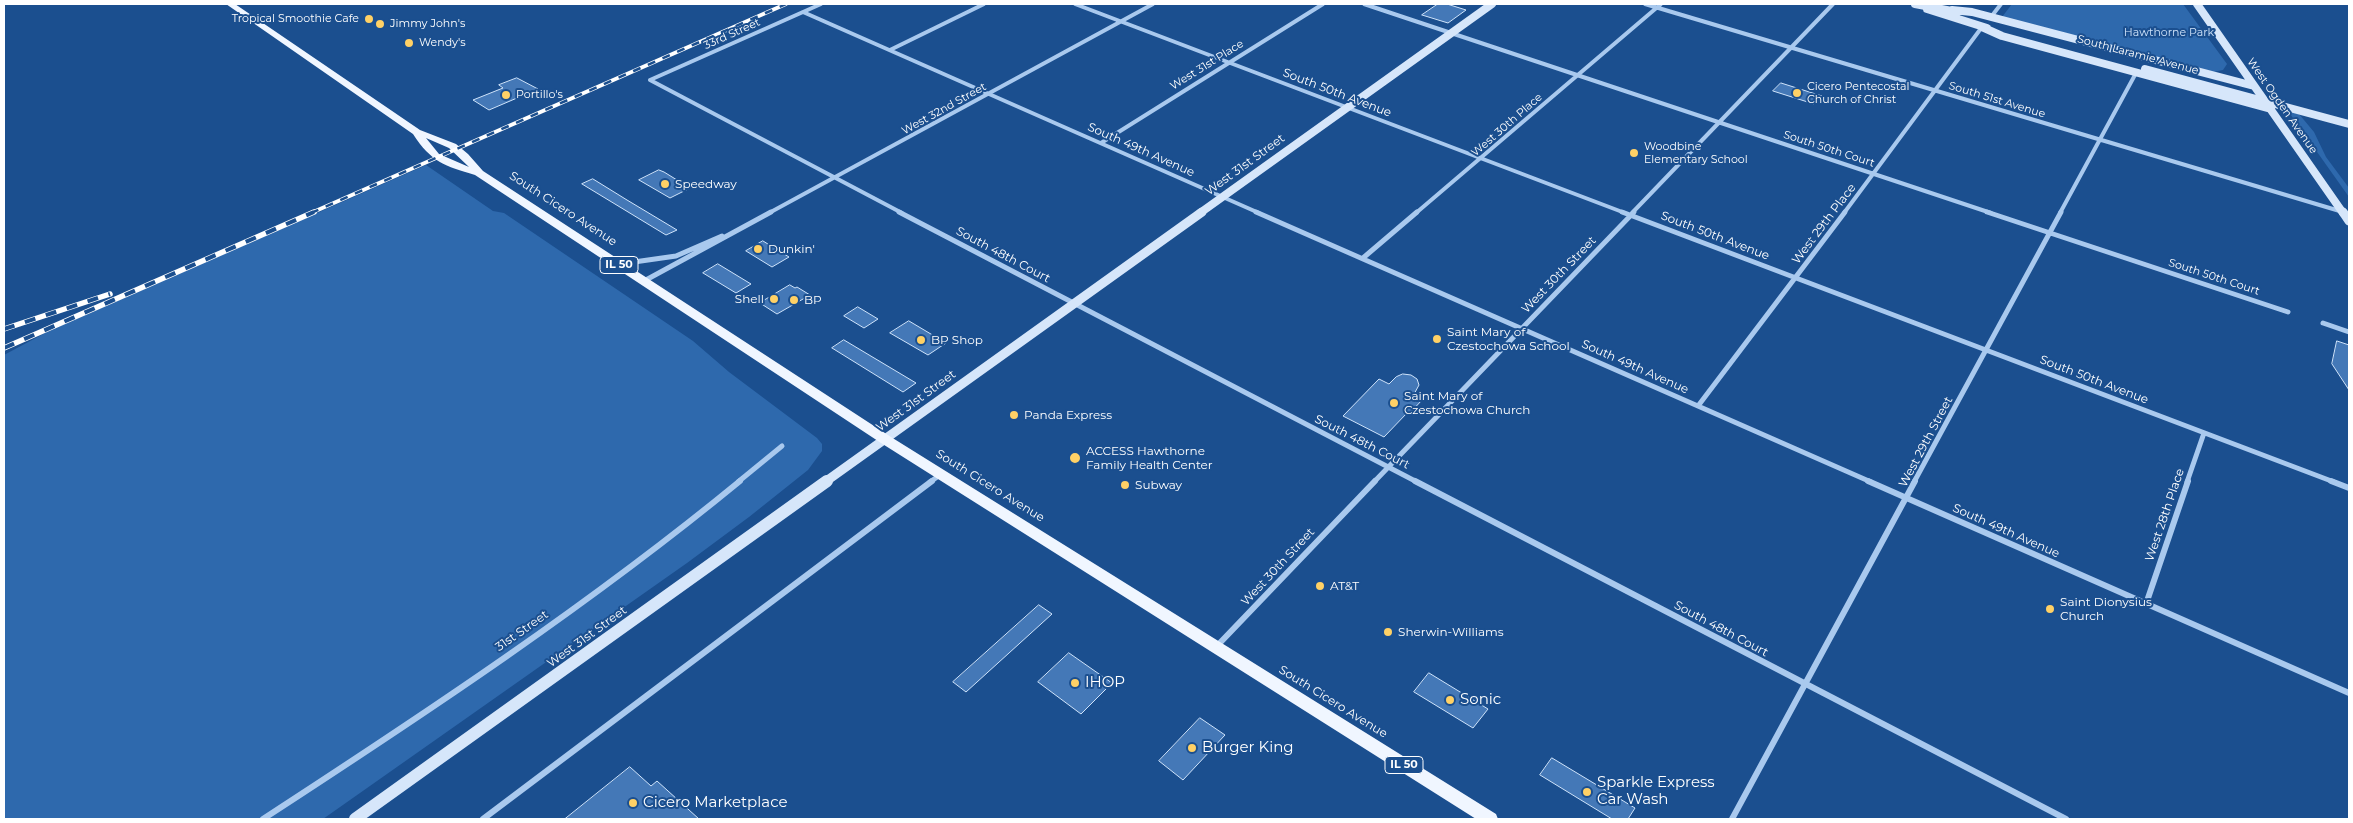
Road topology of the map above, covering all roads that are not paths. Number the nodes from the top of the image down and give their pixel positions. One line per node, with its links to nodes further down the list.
1 (230, 4): 39 (main road, South Cicero Avenue / IL 50)
2 (821, 4): 17 (street, 33rd Street)
3 (984, 4): 23 (street)
4 (1075, 4): 19 (street, South 50th Avenue)
5 (1153, 4): 19 (street, West 32nd Street)
6 (1323, 4): 24 (street, West 31st Place)
7 (1364, 4): 21 (street, South 50th Court)
8 (1492, 4): 21 (main road, West 31st Street)
9 (1645, 4): 15 (street, South 51st Avenue)
10 (1661, 4): 15 (street, West 30th Place)
11 (1834, 4): 22 (street, West 30th Street)
12 (2001, 4): 18 (street)
13 (2197, 4): 25 (main road, West Ogden Avenue)
14 (1919, 5): 16 (main road, South Laramie Avenue); 20 (main road, South Laramie Avenue)
15 (1657, 7): 22 (street, South 51st Avenue); 29 (street, West 30th Place)
16 (1952, 10): 18 (main road); 26 (main road, South Laramie Avenue)
17 (803, 12): 23 (street, South 49th Avenue); 30 (street, 33rd Street)
18 (1991, 18): 27 (main road)
19 (1121, 21): 24 (street, South 50th Avenue); 33 (street, West 32nd Street)
20 (1982, 27): 26 (main road, South Laramie Avenue); 28 (main road); 32 (street, West 29th Place)
21 (1452, 33): 29 (street, South 50th Court); 34 (main road, West 31st Street)
22 (1791, 47): 32 (street, South 51st Avenue); 37 (street, West 30th Street)
23 (890, 50): 33 (street, South 49th Avenue)
24 (1228, 62): 34 (street, South 50th Avenue); 41 (street, West 31st Place)
25 (2237, 62): 27 (main road); 31 (main road, West Ogden Avenue)
26 (2146, 67): 36 (main road, South Laramie Avenue); 38 (main road, South Laramie Avenue, bridge)
27 (2193, 71): 31 (main road)
28 (2136, 73): 35 (main road); 40 (street, West 29th Street)
29 (1578, 75): 37 (street, South 50th Court); 42 (street, West 30th Place)
30 (650, 80): 45 (street, South 48th Court)
31 (2254, 86): 35 (main road, West Ogden Avenue)
32 (1936, 91): 40 (street, South 51st Avenue); 44 (street, West 29th Place)
33 (989, 94): 41 (street, South 49th Avenue); 45 (street, West 32nd Street)
34 (1348, 108): 42 (street, South 50th Avenue); 46 (main road, West 31st Street)
35 (2271, 110): 47 (main road, West Ogden Avenue)
36 (2349, 118)
37 (1720, 122): 44 (street, South 50th Court); 48 (street, West 30th Street)
38 (2349, 124)
39 (417, 132): 43 (main road, South Cicero Avenue / IL 50); 43 (main road, South Cicero Avenue / IL 50)
40 (2101, 140): 47 (street, South 51st Avenue); 51 (street, West 29th Street)
41 (1101, 143): 46 (street, South 49th Avenue)
42 (1481, 158): 48 (street, South 50th Avenue); 52 (street, West 30th Place)
43 (479, 173): 53 (main road, South Cicero Avenue / IL 50)
44 (1874, 174): 51 (street, South 50th Court); 54 (street, West 29th Place)
45 (837, 177): 50 (street, West 32nd Street); 56 (street, South 48th Court)
46 (1223, 197): 52 (street, South 49th Avenue); 56 (main road, West 31st Street)
47 (2343, 212): 49 (main road, West Ogden Avenue)
48 (1630, 215): 54 (street, South 50th Avenue); 59 (street, West 30th Street)
49 (2349, 221)
50 (743, 228): 53 (street, West 32nd Street); 55 (street, West 32nd Street)
51 (2050, 233): 57 (street, South 50th Court); 61 (street, West 29th Street)
52 (1363, 258): 59 (street, South 49th Avenue)
53 (618, 264): 55 (main road, South Cicero Avenue / IL 50)
54 (1796, 278): 61 (street, South 50th Avenue); 62 (street, West 29th Place)
55 (644, 281): 64 (main road, South Cicero Avenue / IL 50)
56 (1074, 304): 64 (main road, West 31st Street); 66 (street, South 48th Court)
57 (2288, 312)
58 (2322, 324): 60 (street)
59 (1522, 328): 62 (street, South 49th Avenue); 66 (street, West 30th Street)
60 (2349, 332)
61 (1987, 350): 63 (street, South 50th Avenue); 69 (street, West 29th Street)
62 (1698, 406): 69 (street, South 49th Avenue)
63 (2204, 433): 68 (street, South 50th Avenue); 70 (street, West 28th Place)
64 (886, 440): 67 (main road, South Cicero Avenue / IL 50); 75 (main road, West 31st Street)
65 (782, 446): 74 (street, 31st Street)
66 (1389, 467): 71 (street, West 30th Street); 72 (street, South 48th Court)
67 (941, 474): 71 (main road, South Cicero Avenue / IL 50); 76 (street)
68 (2349, 488)
69 (1907, 498): 70 (street, South 49th Avenue); 72 (street, West 29th Street)
70 (2146, 604): 73 (street, South 49th Avenue)
71 (1216, 647): 77 (main road, South Cicero Avenue / IL 50)
72 (1806, 684): 78 (street, West 29th Street); 79 (street, South 48th Court)
73 (2349, 693)
74 (262, 819)
75 (355, 819)
76 (483, 819)
77 (1490, 819)
78 (1732, 819)
79 (2066, 819)

